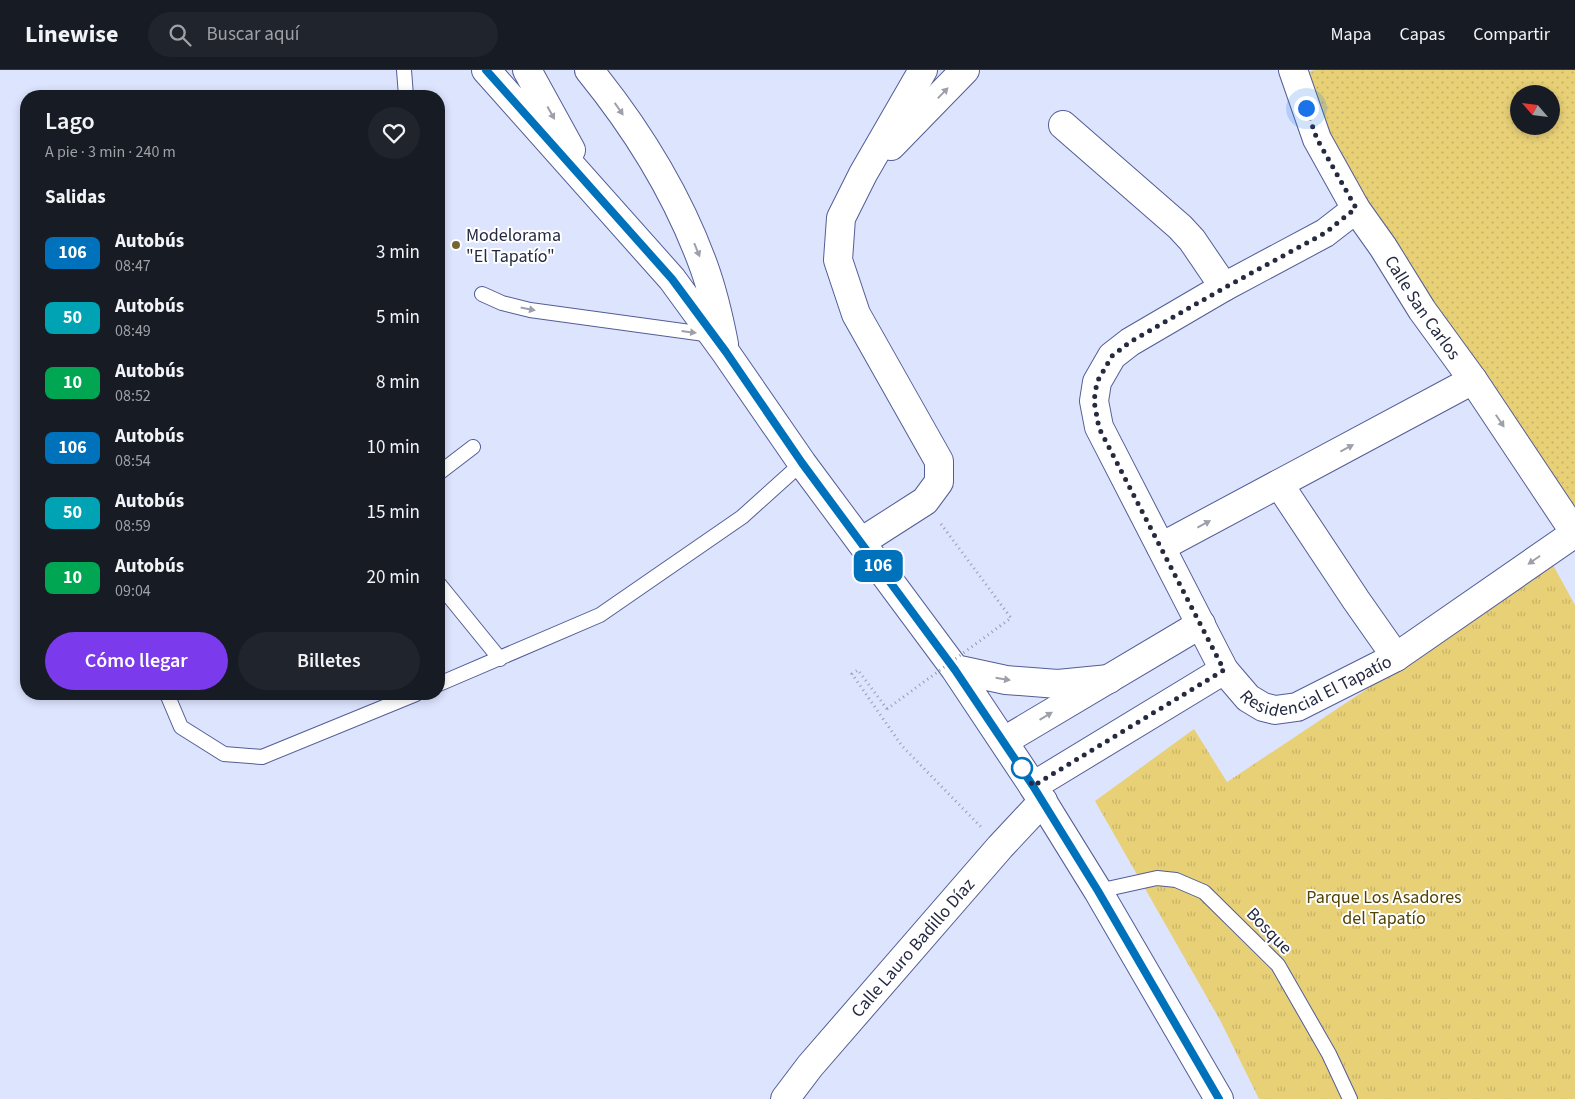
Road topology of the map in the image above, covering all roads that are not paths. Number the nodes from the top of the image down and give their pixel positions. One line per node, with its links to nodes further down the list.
1 (404, 70): 8 (lane)
2 (486, 70): 11 (main road)
3 (527, 70): 11 (main road, one-way to 11)
4 (589, 70): 15 (main road, one-way to 15)
5 (923, 70): 10 (main road)
6 (965, 70): 10 (main road, one-way to 6)
7 (1293, 70): 12 (main road, Calle San Carlos)
8 (406, 90)
9 (1063, 125): 13 (main road)
10 (863, 174): 22 (main road)
11 (593, 191): 15 (main road)
12 (1356, 208): 13 (main road); 16 (main road, Calle San Carlos)
13 (1224, 288): 23 (main road)
14 (482, 294): 15 (lane, one-way to 15)
15 (719, 344): 18 (main road)
16 (1473, 380): 20 (main road, one-way to 16); 21 (main road, Calle San Carlos, one-way to 21)
17 (473, 447): 19 (lane)
18 (802, 463): 22 (main road); 27 (lane)
19 (445, 468)
20 (1279, 484): 23 (main road, one-way to 20); 26 (main road)
21 (1575, 533): 26 (main road, Residencial El Tapatío, one-way to 26)
22 (861, 542): 28 (main road)
23 (1161, 547): 25 (main road)
24 (445, 591): 27 (lane)
25 (1201, 624): 29 (main road); 30 (main road)
26 (1396, 656): 29 (main road, Residencial El Tapatío)
27 (500, 659): 31 (lane)
28 (955, 670): 30 (main road, one-way to 30); 34 (main road)
29 (1224, 670): 35 (main road, Residencial El Tapatío)
30 (1109, 678): 34 (main road, one-way to 30)
31 (445, 682)
32 (170, 700): 33 (lane)
33 (401, 700)
34 (1004, 741): 35 (main road)
35 (1038, 794): 36 (main road); 37 (main road, Calle Lauro Badillo Díaz)
36 (1098, 891): 38 (main road); 39 (lane, Bosque)
37 (785, 1099)
38 (1219, 1099)
39 (1350, 1099)

